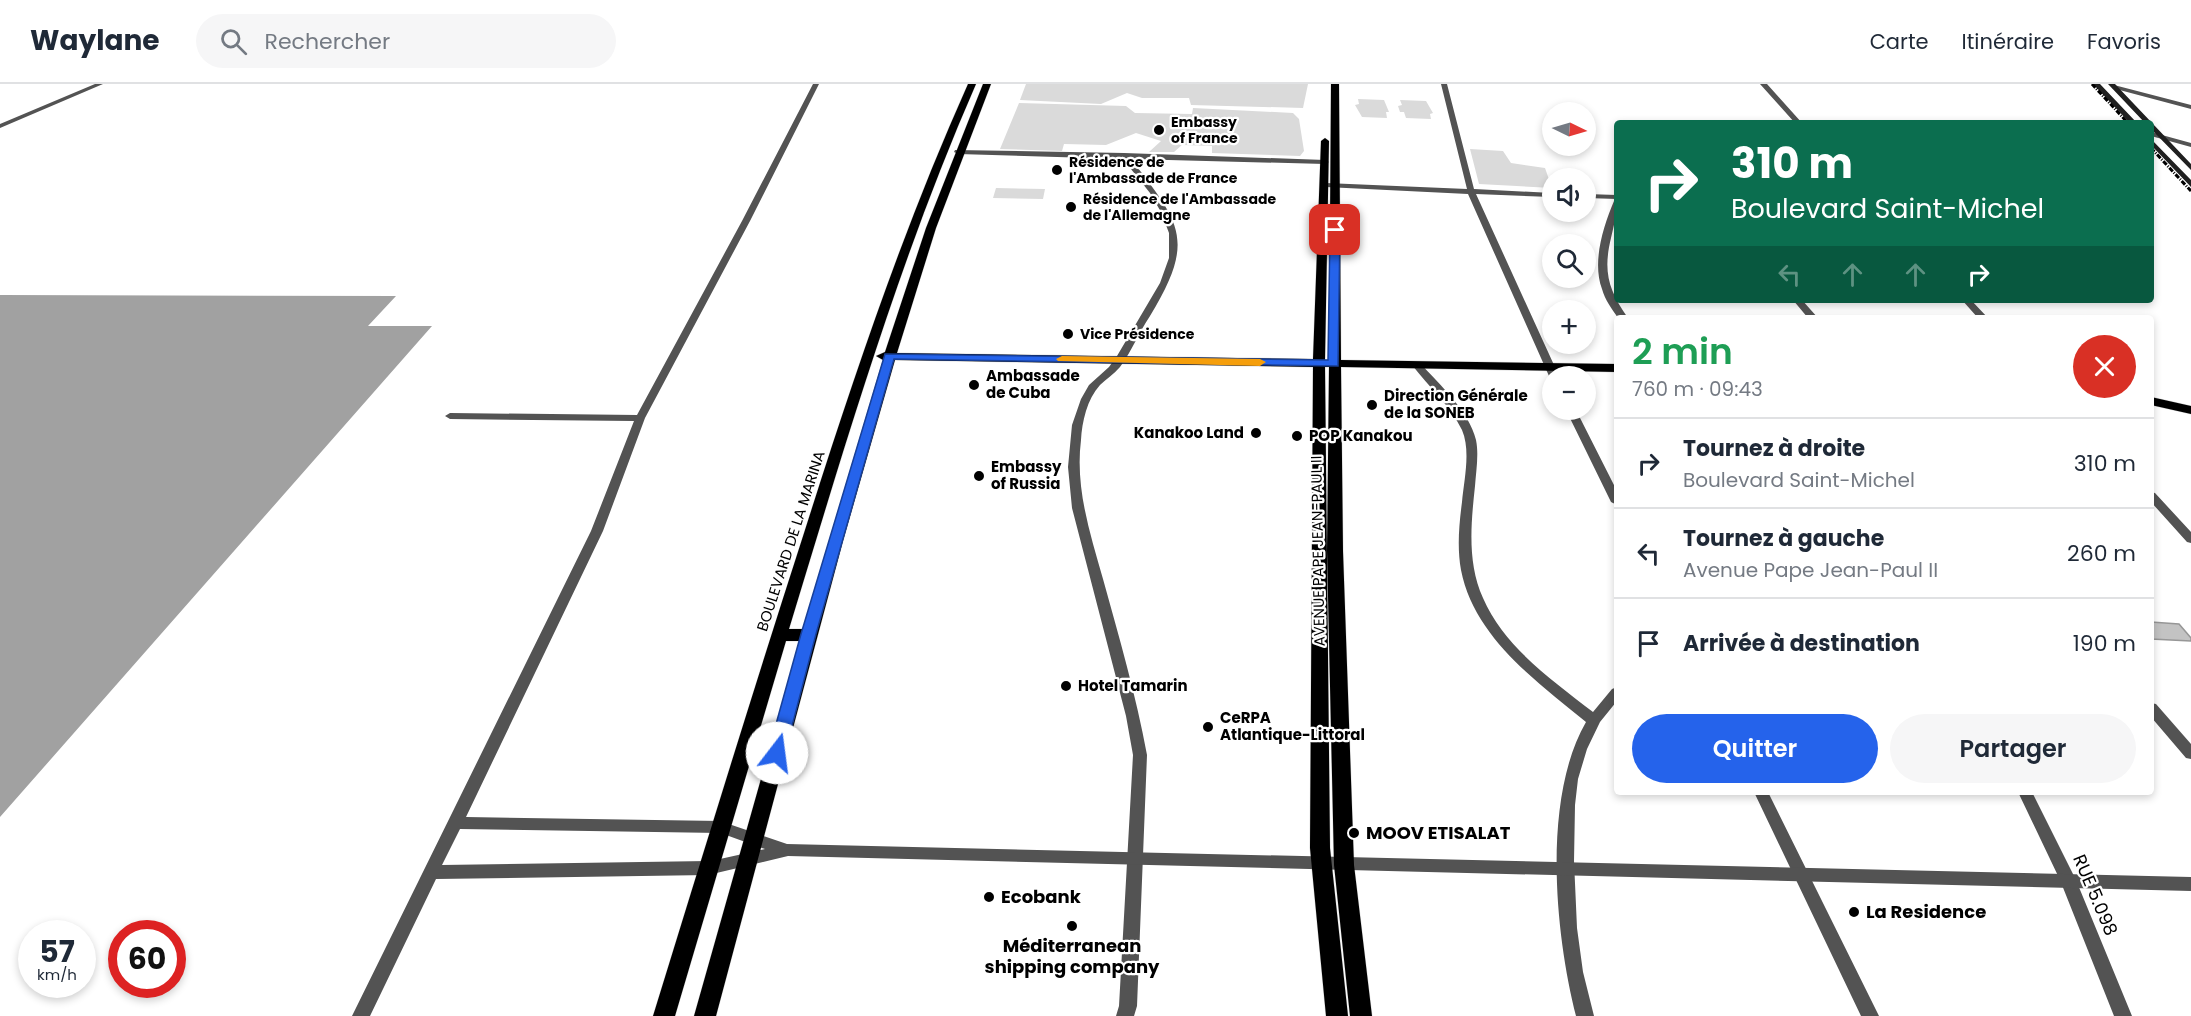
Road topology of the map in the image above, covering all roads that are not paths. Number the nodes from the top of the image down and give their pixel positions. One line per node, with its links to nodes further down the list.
1 (100, 84): 15 (street)
2 (816, 84): 50 (street)
3 (972, 84): 38 (main road, BOULEVARD DE LA MARINA)
4 (987, 84): 22 (main road)
5 (1325, 84): 24 (main road, AVENUE PAPE JEAN-PAUL II)
6 (1335, 84): 26 (main road, AVENUE PAPE JEAN-PAUL II)
7 (1444, 84): 28 (street)
8 (1762, 84): 12 (street)
9 (2096, 84): 13 (main road)
10 (2112, 86): 11 (street); 14 (main road)
11 (2191, 107)
12 (1796, 120)
13 (2131, 120)
14 (2144, 120)
15 (0, 126)
16 (2154, 129): 19 (street)
17 (2154, 130): 18 (main road)
18 (2162, 137): 21 (street); 25 (main road)
19 (2191, 140)
20 (2154, 144): 27 (main road)
21 (2191, 145)
22 (958, 152): 23 (street); 39 (main road)
23 (1124, 155): 24 (street); 40 (street)
24 (1325, 162): 26 (main road, AVENUE PAPE JEAN-PAUL II)
25 (2191, 168)
26 (1330, 185): 28 (street); 41 (main road, AVENUE PAPE JEAN-PAUL II)
27 (2191, 185)
28 (1472, 191): 29 (street); 43 (street)
29 (1542, 194)
30 (1596, 196): 31 (street)
31 (1614, 197)
32 (1614, 213): 35 (street)
33 (1800, 303): 36 (street)
34 (1968, 303): 37 (street)
35 (1621, 315)
36 (1810, 315)
37 (1980, 315)
38 (867, 356): 39 (main road); 56 (main road, BOULEVARD DE LA MARINA)
39 (889, 356): 40 (main road); 57 (main road)
40 (1119, 360): 41 (main road); 69 (street)
41 (1326, 363): 42 (main road); 70 (main road, AVENUE PAPE JEAN-PAUL II); 71 (main road, AVENUE PAPE JEAN-PAUL II)
42 (1417, 365): 46 (main road); 60 (street)
43 (1549, 366)
44 (1614, 368): 45 (main road)
45 (1596, 369)
46 (1542, 371)
47 (2154, 402): 48 (main road)
48 (2191, 410)
49 (450, 416): 50 (street)
50 (640, 418): 64 (street)
51 (1576, 420): 52 (street)
52 (1614, 496)
53 (2154, 498): 54 (street)
54 (2186, 529): 55 (street)
55 (2191, 539)
56 (779, 634): 57 (main road); 65 (main road, BOULEVARD DE LA MARINA)
57 (808, 634): 66 (main road)
58 (1614, 696): 60 (street)
59 (2154, 711): 61 (street)
60 (1593, 720): 73 (street)
61 (2191, 754)
62 (1762, 795): 75 (street)
63 (2026, 795): 76 (street, RUE 5.098)
64 (455, 823): 65 (street); 74 (street)
65 (720, 827): 66 (street); 72 (main road, BOULEVARD DE LA MARINA)
66 (754, 837): 67 (street); 68 (main road)
67 (788, 850): 68 (street); 69 (street)
68 (748, 859): 72 (street); 80 (main road)
69 (1135, 860): 70 (street); 81 (street)
70 (1322, 864): 71 (street); 82 (main road, AVENUE PAPE JEAN-PAUL II)
71 (1344, 865): 73 (street); 83 (main road, AVENUE PAPE JEAN-PAUL II)
72 (708, 868): 74 (street); 79 (main road, BOULEVARD DE LA MARINA)
73 (1566, 870): 75 (street); 84 (street)
74 (431, 872): 78 (street)
75 (1802, 876): 76 (street); 85 (street)
76 (2068, 880): 77 (street); 86 (street, RUE 5.098)
77 (2191, 884)
78 (361, 1016)
79 (664, 1016)
80 (705, 1016)
81 (1125, 1016)
82 (1337, 1016)
83 (1361, 1016)
84 (1585, 1016)
85 (1870, 1016)
86 (2123, 1016)

